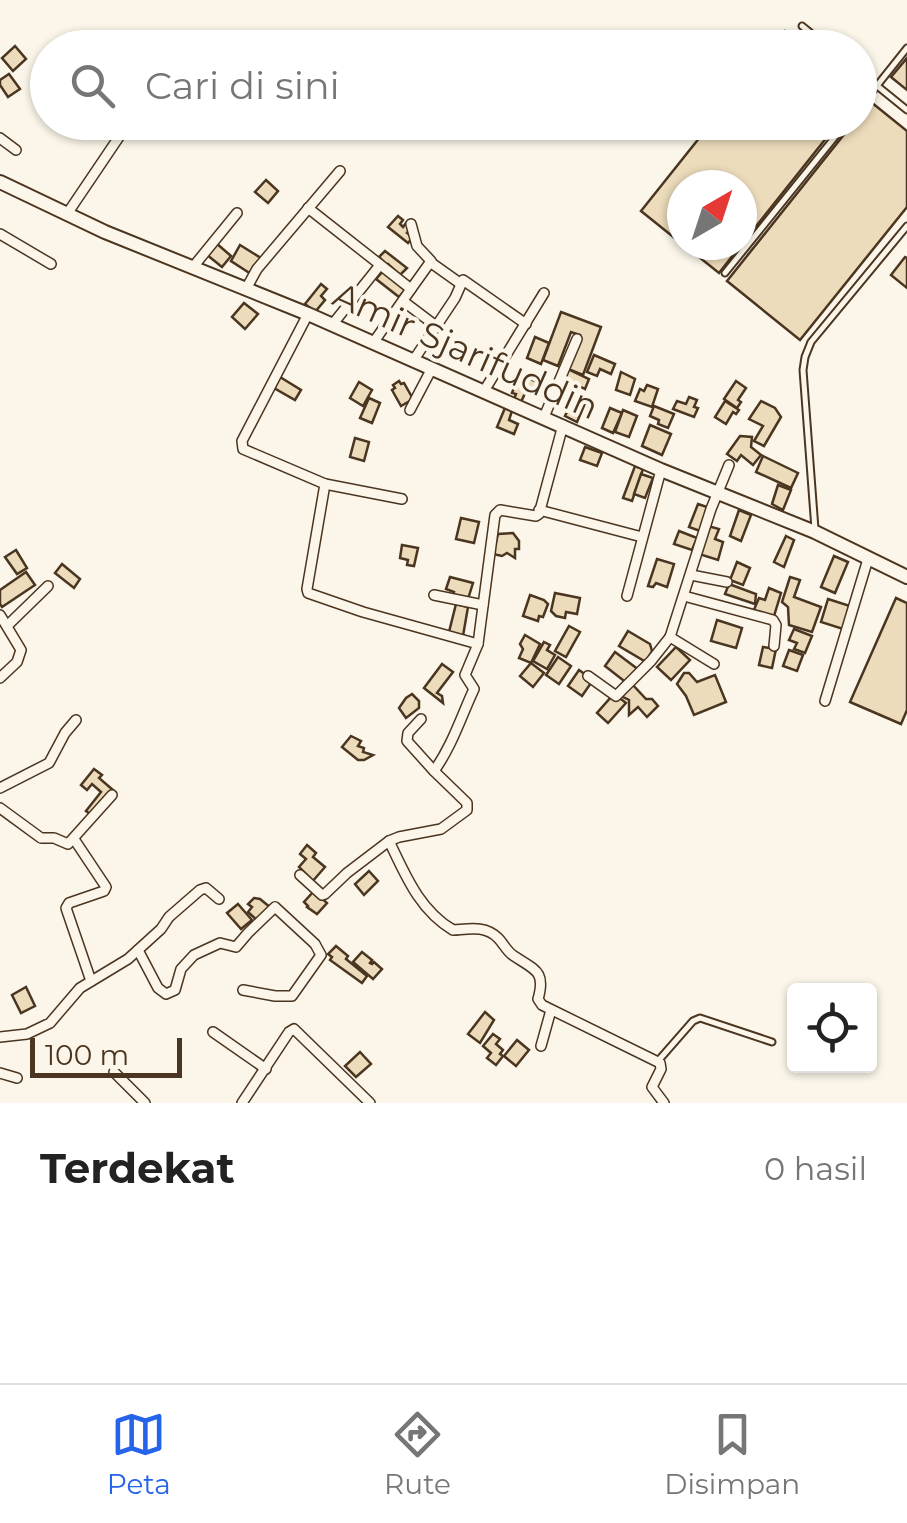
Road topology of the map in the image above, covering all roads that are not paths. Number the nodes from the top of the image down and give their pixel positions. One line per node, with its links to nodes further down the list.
1 (802, 26): 2 (lane)
2 (807, 30)
3 (907, 48): 4 (lane)
4 (877, 86): 5 (lane)
5 (907, 110)
6 (0, 138): 9 (street)
7 (116, 140): 14 (street)
8 (832, 140): 22 (lane)
9 (16, 150)
10 (340, 171): 12 (street)
11 (0, 182): 14 (main road, Amir Sjarifuddin)
12 (308, 208): 20 (street); 24 (street)
13 (237, 213): 21 (street)
14 (66, 214): 21 (main road, Amir Sjarifuddin)
15 (411, 224): 18 (street)
16 (907, 226): 46 (lane)
17 (0, 234): 19 (street)
18 (430, 262): 23 (street); 25 (street)
19 (50, 264)
20 (380, 265): 25 (street); 30 (street)
21 (193, 267): 24 (main road, Amir Sjarifuddin)
22 (725, 272)
23 (461, 284): 29 (street); 31 (street)
24 (246, 289): 28 (main road, Amir Sjarifuddin)
25 (411, 289): 27 (street)
26 (544, 293): 29 (street)
27 (402, 302): 31 (street); 33 (street)
28 (308, 314): 30 (main road, Amir Sjarifuddin); 42 (street)
29 (526, 324): 36 (street)
30 (332, 325): 33 (main road, Amir Sjarifuddin)
31 (436, 326): 34 (street)
32 (577, 339): 38 (street)
33 (373, 343): 34 (main road, Amir Sjarifuddin)
34 (413, 361): 35 (main road, Amir Sjarifuddin)
35 (432, 370): 36 (main road, Amir Sjarifuddin); 37 (street)
36 (484, 391): 38 (main road, Amir Sjarifuddin)
37 (410, 410)
38 (544, 417): 39 (main road, Amir Sjarifuddin)
39 (563, 425): 41 (main road, Amir Sjarifuddin); 45 (street)
40 (729, 465): 43 (street)
41 (660, 470): 43 (main road, Amir Sjarifuddin); 47 (street)
42 (326, 484): 44 (street); 60 (street)
43 (718, 493): 46 (main road, Amir Sjarifuddin); 49 (street)
44 (402, 499)
45 (540, 510): 47 (street); 56 (street)
46 (816, 532): 48 (main road, Amir Sjarifuddin)
47 (642, 537): 54 (street)
48 (868, 558): 50 (main road, Amir Sjarifuddin); 65 (street)
49 (692, 575): 51 (street); 55 (street)
50 (907, 577)
51 (727, 582)
52 (48, 586): 58 (street)
53 (434, 595): 56 (street)
54 (627, 596)
55 (684, 596): 59 (street); 61 (street)
56 (483, 605): 60 (street)
57 (0, 615): 58 (street)
58 (8, 625): 64 (street)
59 (670, 637): 62 (street); 63 (street)
60 (478, 644): 68 (street)
61 (774, 646)
62 (714, 664)
63 (588, 676)
64 (0, 678)
65 (825, 702)
66 (422, 719): 68 (street)
67 (76, 720): 69 (street)
68 (434, 771): 73 (street)
69 (0, 788)
70 (112, 795): 72 (street)
71 (0, 808): 72 (street)
72 (74, 840): 77 (street)
73 (388, 841): 74 (street); 79 (street)
74 (300, 876)
75 (219, 899): 76 (street)
76 (138, 950): 77 (street); 78 (street)
77 (91, 981): 81 (street)
78 (243, 990)
79 (551, 1010): 83 (street); 84 (street)
80 (213, 1032): 85 (street)
81 (0, 1036)
82 (772, 1042): 84 (lane)
83 (541, 1046)
84 (658, 1061): 92 (street)
85 (266, 1069): 90 (street); 91 (street)
86 (114, 1072): 89 (street)
87 (0, 1073): 88 (street)
88 (17, 1078)
89 (145, 1103)
90 (242, 1103)
91 (370, 1103)
92 (664, 1103)

